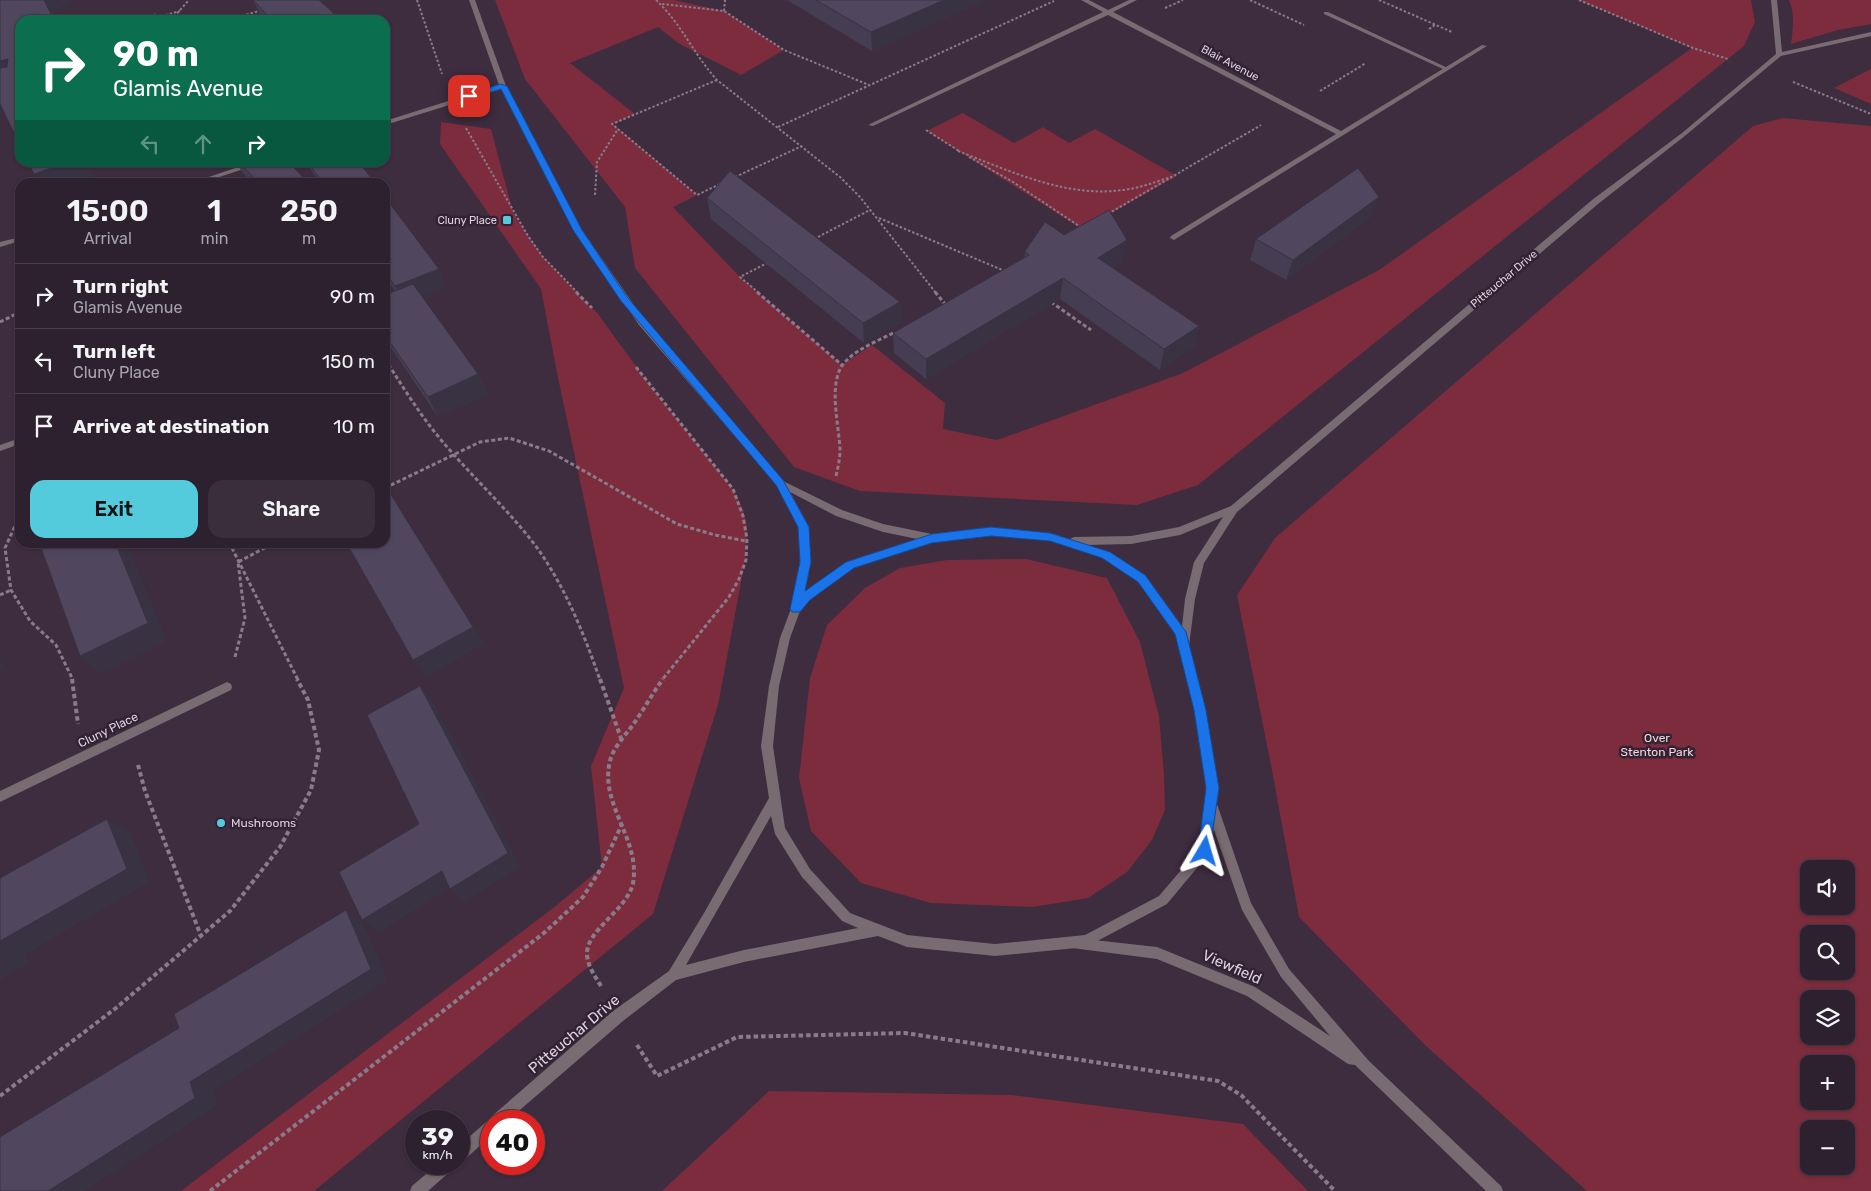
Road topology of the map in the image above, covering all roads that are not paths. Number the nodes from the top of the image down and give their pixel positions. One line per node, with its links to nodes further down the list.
1 (472, 0): 11 (street)
2 (1084, 0): 5 (street, Blair Avenue)
3 (1134, 0): 5 (street)
4 (1774, 0): 9 (street)
5 (1108, 12): 13 (street); 14 (street, Blair Avenue)
6 (1326, 13): 10 (street)
7 (1871, 34): 9 (street, Pitteuchar Drive)
8 (1484, 46): 10 (street)
9 (1779, 55): 23 (street, Pitteuchar Drive)
10 (1447, 69): 14 (street)
11 (503, 86): 12 (street); 22 (street)
12 (390, 121)
13 (871, 125)
14 (1341, 134): 17 (street)
15 (246, 167): 16 (street)
16 (211, 178)
17 (1174, 238)
18 (15, 241): 19 (street)
19 (0, 246)
20 (15, 443): 21 (street)
21 (0, 448)
22 (780, 483): 24 (street); 26 (street)
23 (1234, 509): 25 (street, Pitteuchar Drive); 27 (street, Pitteuchar Drive)
24 (932, 538): 25 (street); 26 (street)
25 (1063, 541): 27 (street)
26 (796, 609): 30 (street)
27 (1184, 649): 31 (street)
28 (227, 687): 29 (street, Cluny Place)
29 (0, 797)
30 (774, 800): 32 (street); 34 (street, Pitteuchar Drive)
31 (1210, 803): 33 (street); 35 (street, Viewfield)
32 (877, 930): 33 (street); 34 (street, Pitteuchar Drive)
33 (1069, 943): 35 (street, Viewfield)
34 (673, 975): 36 (street, Pitteuchar Drive)
35 (1364, 1066): 41 (street, Viewfield)
36 (511, 1110)
37 (480, 1137): 38 (street)
38 (470, 1145)
39 (435, 1175): 40 (street)
40 (417, 1191)
41 (1496, 1191)

